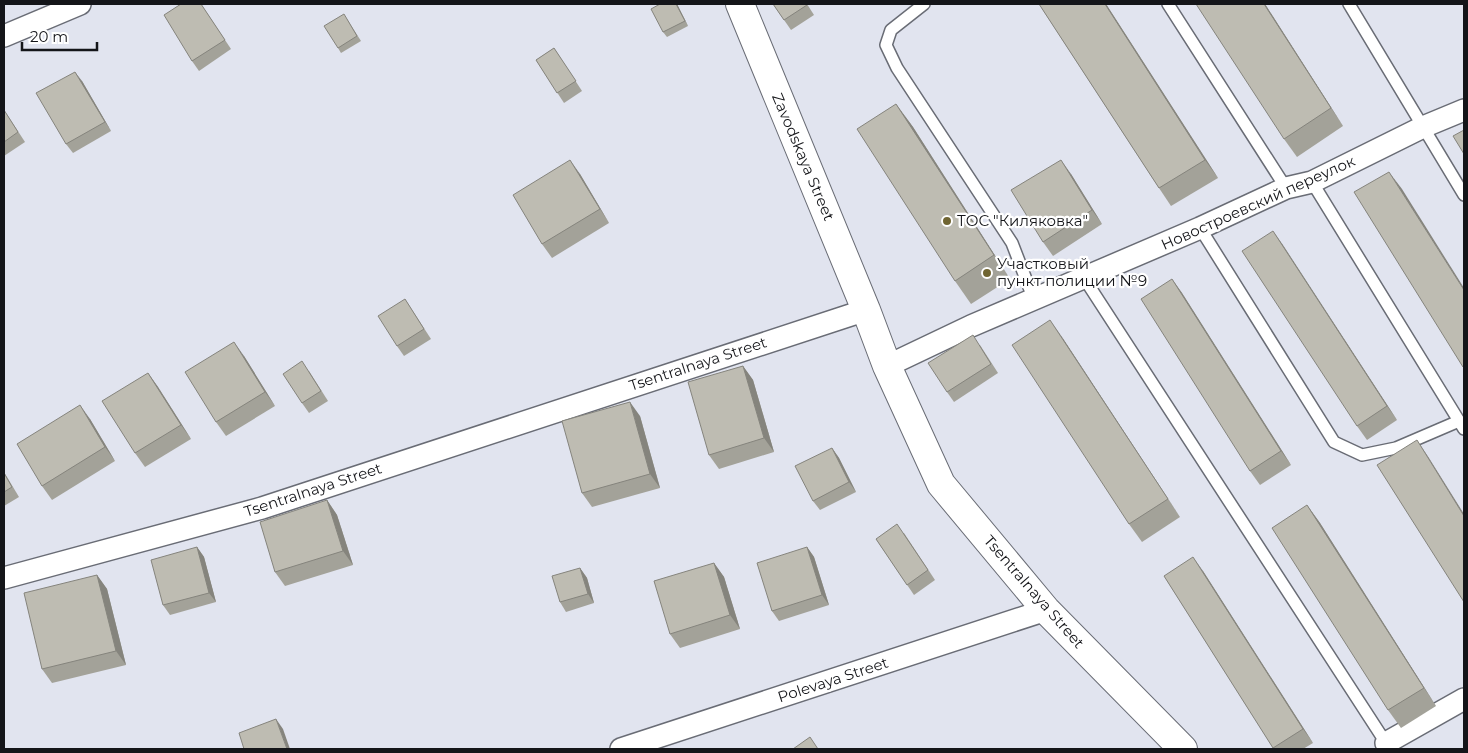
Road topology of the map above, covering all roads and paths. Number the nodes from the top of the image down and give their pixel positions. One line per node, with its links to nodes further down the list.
1 (80, 4): 6 (street)
2 (740, 4): 15 (street, Zavodskaya Street)
3 (924, 4): 14 (lane)
4 (1168, 4): 10 (lane)
5 (1349, 4): 8 (lane)
6 (4, 36)
7 (1464, 110): 8 (street, Новостроевский переулок)
8 (1423, 127): 9 (street, Новостроевский переулок); 11 (lane)
9 (1312, 182): 10 (street, Новостроевский переулок); 17 (lane)
10 (1286, 188): 12 (street, Новостроевский переулок)
11 (1464, 195)
12 (1200, 228): 13 (street, Новостроевский переулок); 17 (lane)
13 (1084, 278): 14 (street, Новостроевский переулок); 21 (lane)
14 (1034, 300): 16 (street, Новостроевский переулок)
15 (866, 310): 16 (street, Tsentralnaya Street); 18 (street, Tsentralnaya Street)
16 (887, 366): 19 (street, Tsentralnaya Street)
17 (1462, 425)
18 (4, 578)
19 (1046, 610): 22 (street, Polevaya Street); 23 (street, Tsentralnaya Street)
20 (1464, 699): 21 (street)
21 (1386, 743)
22 (621, 749)
23 (1183, 749)

